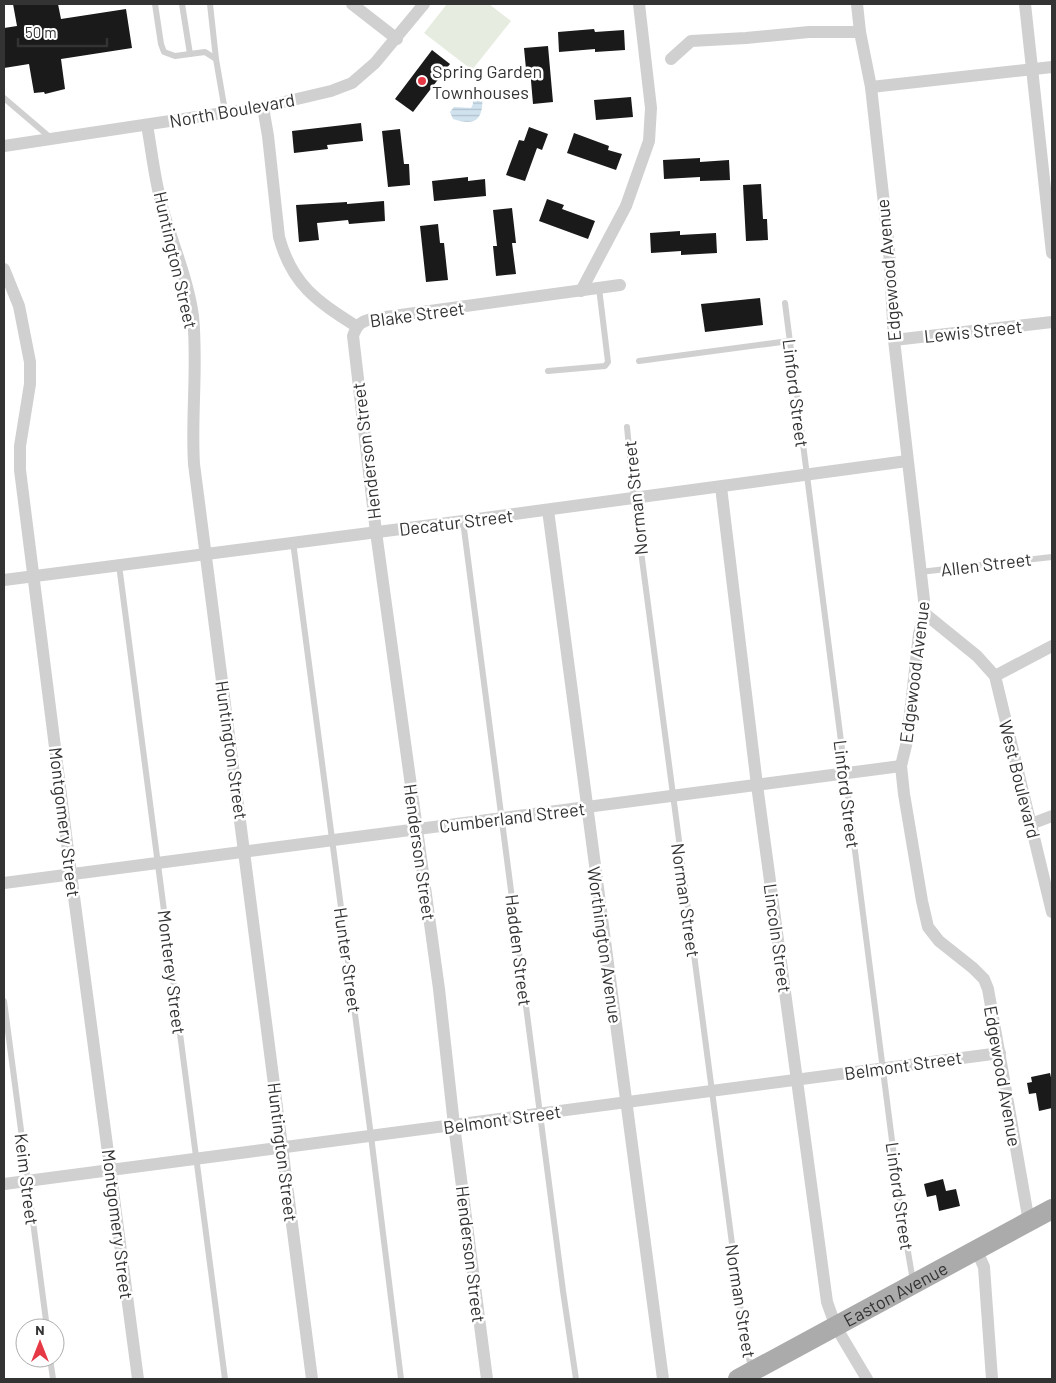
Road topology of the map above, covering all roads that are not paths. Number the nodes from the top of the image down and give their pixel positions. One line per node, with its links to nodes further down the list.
1 (155, 4): 11 (lane)
2 (182, 4): 11 (lane)
3 (210, 4): 12 (lane)
4 (352, 4): 10 (street)
5 (424, 4): 10 (street, North Boulevard)
6 (639, 4): 27 (street)
7 (857, 4): 9 (street, Edgewood Avenue)
8 (1025, 4): 15 (street)
9 (860, 32): 13 (street); 16 (street, Edgewood Avenue)
10 (397, 39): 18 (street, North Boulevard)
11 (190, 54): 12 (lane)
12 (216, 59): 19 (lane)
13 (671, 59)
14 (1052, 67): 15 (street)
15 (1033, 69): 16 (street); 23 (street)
16 (871, 87): 32 (street, Edgewood Avenue)
17 (4, 98): 21 (lane)
18 (262, 106): 19 (street, North Boulevard); 30 (street, Blake Street)
19 (226, 111): 20 (street, North Boulevard)
20 (147, 125): 21 (street, North Boulevard); 44 (street, Huntington Street)
21 (52, 139): 22 (street, North Boulevard)
22 (4, 146)
23 (1052, 253)
24 (4, 268): 48 (street, Montgomery Street)
25 (620, 285): 26 (street, Blake Street)
26 (598, 288): 27 (street, Blake Street); 34 (lane)
27 (581, 291): 30 (street, Blake Street)
28 (785, 304): 31 (lane, Linford Street)
29 (1052, 322): 32 (street, Lewis Street)
30 (356, 326): 42 (street, Henderson Street)
31 (789, 340): 33 (lane); 37 (lane, Linford Street)
32 (894, 340): 36 (street, Edgewood Avenue)
33 (639, 361)
34 (548, 370)
35 (627, 427): 39 (lane, Norman Street)
36 (908, 461): 37 (street, Decatur Street); 47 (street, Edgewood Avenue)
37 (806, 476): 38 (street, Decatur Street); 54 (lane, Linford Street)
38 (721, 487): 39 (street, Decatur Street); 55 (street, Lincoln Street)
39 (634, 498): 40 (street, Decatur Street); 56 (lane, Norman Street)
40 (548, 510): 41 (street, Decatur Street); 57 (street, Worthington Avenue)
41 (463, 521): 42 (street, Decatur Street); 59 (lane, Hadden Street)
42 (376, 532): 43 (street, Decatur Street); 61 (street, Henderson Street)
43 (293, 542): 44 (street, Decatur Street); 62 (lane, Hunter Street)
44 (205, 554): 46 (street, Decatur Street); 63 (street, Huntington Street)
45 (1052, 557): 47 (lane, Allen Street)
46 (119, 564): 48 (street, Decatur Street); 64 (lane, Monterey Street)
47 (920, 572): 50 (street, Edgewood Avenue)
48 (34, 576): 49 (street, Decatur Street); 65 (street, Montgomery Street)
49 (4, 580)
50 (924, 613): 52 (street); 53 (street, Edgewood Avenue)
51 (1052, 646): 52 (street)
52 (995, 676): 60 (street, West Boulevard)
53 (901, 766): 54 (street, Cumberland Street); 69 (street, Edgewood Avenue)
54 (844, 774): 55 (street, Cumberland Street); 70 (lane, Linford Street)
55 (757, 785): 56 (street, Cumberland Street); 71 (street, Lincoln Street)
56 (672, 796): 57 (street, Cumberland Street); 72 (lane, Norman Street)
57 (586, 807): 59 (street, Cumberland Street); 73 (street, Worthington Avenue)
58 (1052, 816): 60 (street)
59 (502, 818): 61 (street, Cumberland Street); 74 (lane, Hadden Street)
60 (1031, 824): 67 (street, West Boulevard)
61 (416, 829): 62 (street, Cumberland Street); 75 (street, Henderson Street)
62 (332, 840): 63 (street, Cumberland Street); 76 (lane, Hunter Street)
63 (245, 852): 64 (street, Cumberland Street); 77 (street, Huntington Street)
64 (158, 863): 65 (street, Cumberland Street); 78 (lane, Monterey Street)
65 (71, 874): 66 (street, Cumberland Street); 79 (street, Montgomery Street)
66 (4, 883)
67 (1052, 912)
68 (4, 1001): 80 (lane, Keim Street)
69 (1000, 1053): 70 (street, Belmont Street); 83 (street, Edgewood Avenue)
70 (884, 1068): 71 (street, Belmont Street); 85 (lane, Linford Street)
71 (797, 1079): 72 (street, Belmont Street); 87 (street, Lincoln Street)
72 (712, 1091): 73 (street, Belmont Street); 88 (lane, Norman Street)
73 (626, 1102): 74 (street, Belmont Street); 95 (street, Worthington Avenue)
74 (540, 1114): 75 (street, Belmont Street); 94 (lane, Hadden Street)
75 (454, 1125): 76 (street, Belmont Street); 93 (street, Henderson Street)
76 (371, 1136): 77 (street, Belmont Street); 92 (lane, Hunter Street)
77 (282, 1148): 78 (street, Belmont Street); 91 (street, Huntington Street)
78 (196, 1159): 79 (street, Belmont Street); 90 (lane, Monterey Street)
79 (112, 1170): 80 (street, Belmont Street); 89 (street, Montgomery Street)
80 (28, 1181): 81 (street, Belmont Street); 86 (lane, Keim Street)
81 (4, 1184)
82 (1052, 1209): 83 (main road, Easton Avenue)
83 (1029, 1222): 84 (main road, Easton Avenue)
84 (977, 1250): 85 (main road, Easton Avenue); 97 (street)
85 (914, 1284): 87 (main road, Easton Avenue)
86 (45, 1318)
87 (836, 1327): 88 (main road, Easton Avenue); 96 (street, Lincoln Street)
88 (746, 1375)
89 (138, 1379)
90 (225, 1379)
91 (312, 1379)
92 (401, 1379)
93 (487, 1379)
94 (576, 1379)
95 (663, 1379)
96 (867, 1379)
97 (992, 1379)

